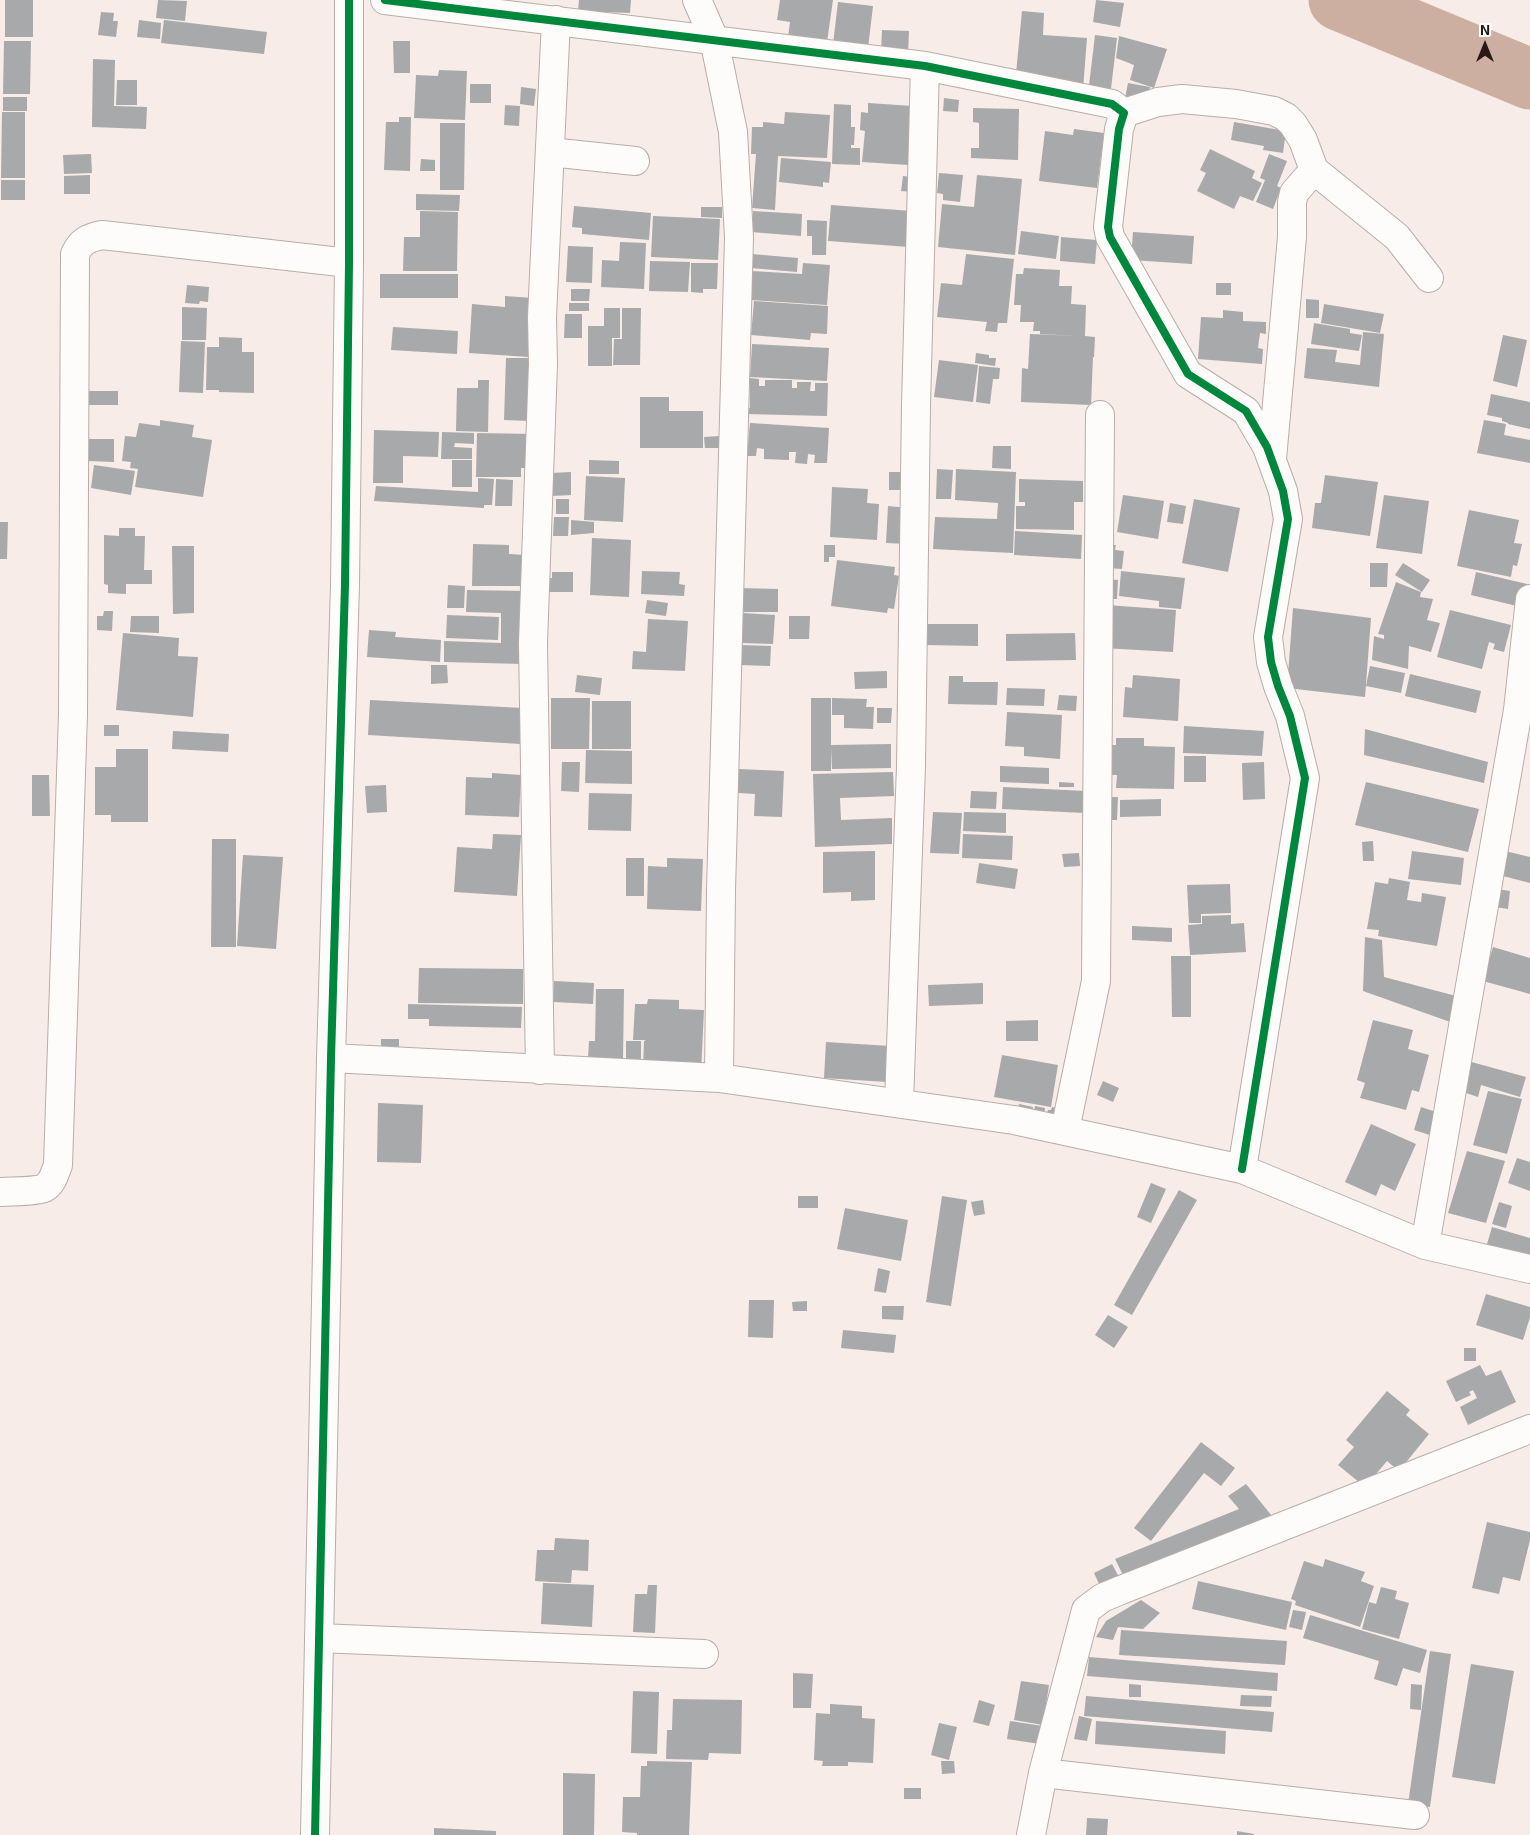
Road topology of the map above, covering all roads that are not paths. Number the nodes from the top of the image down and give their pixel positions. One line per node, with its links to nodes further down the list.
1 (349, 0): 11 (street)
2 (385, 0): 4 (street)
3 (697, 0): 5 (street)
4 (556, 20): 5 (street); 8 (street)
5 (714, 39): 6 (street); 18 (street)
6 (925, 66): 7 (street); 19 (street)
7 (1124, 113): 10 (street); 14 (street)
8 (550, 152): 9 (street); 17 (street)
9 (635, 161)
10 (1314, 170): 12 (street); 14 (street)
11 (349, 263): 16 (street); 22 (street)
12 (1429, 278)
13 (1100, 415): 20 (street)
14 (1272, 459): 21 (street)
15 (1530, 599): 23 (street)
16 (331, 1058): 17 (street); 26 (street)
17 (540, 1070): 18 (street)
18 (719, 1078): 19 (street)
19 (899, 1103): 20 (street)
20 (1065, 1130): 21 (street)
21 (1242, 1169): 23 (street)
22 (0, 1192)
23 (1425, 1245): 24 (street)
24 (1530, 1270)
25 (1530, 1429): 28 (street)
26 (319, 1638): 27 (street); 30 (street)
27 (704, 1654)
28 (1043, 1774): 29 (street); 31 (street)
29 (1415, 1815)
30 (315, 1835)
31 (1031, 1835)

